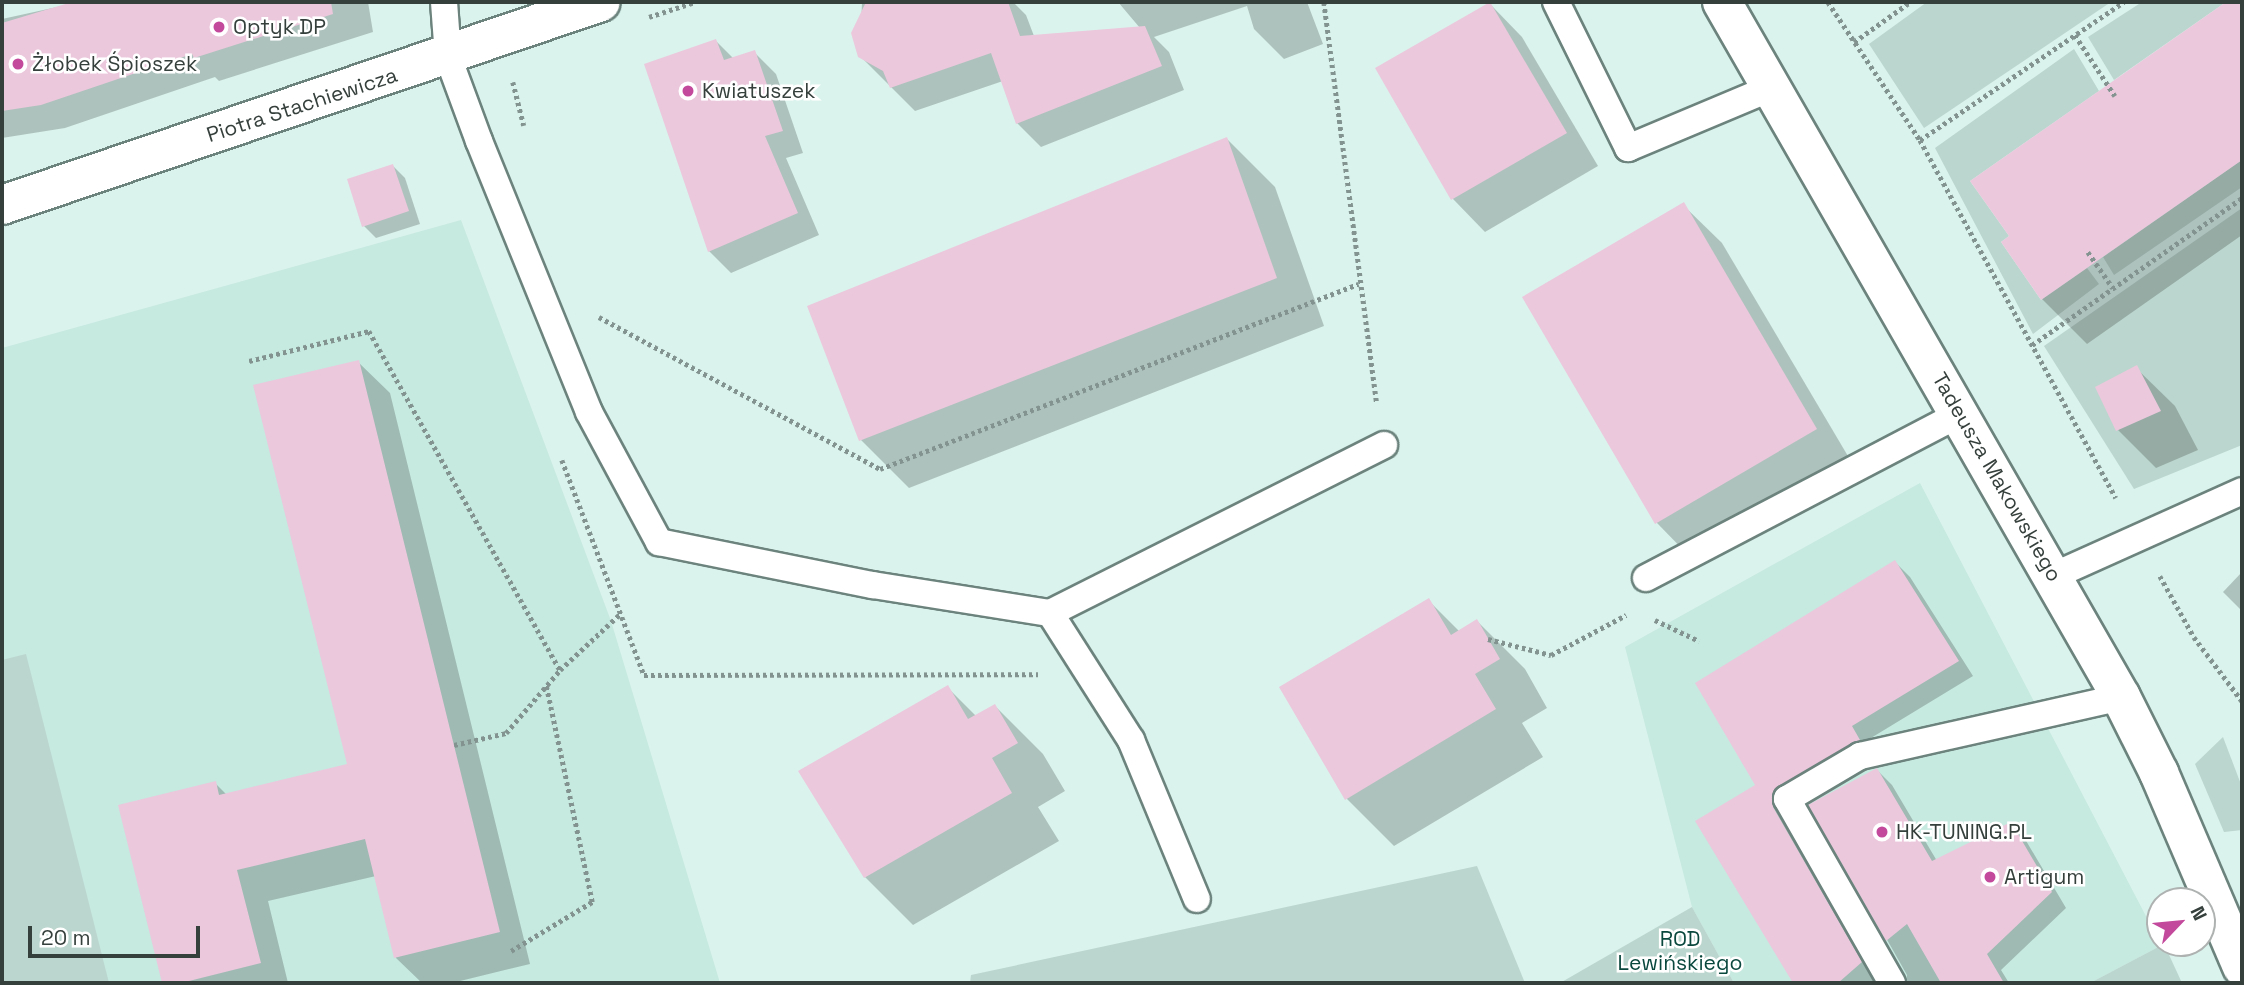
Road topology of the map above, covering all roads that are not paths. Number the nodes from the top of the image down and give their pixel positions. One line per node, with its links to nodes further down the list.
1 (444, 2): 5 (lane)
2 (601, 2): 5 (street, Piotra Stachiewicza)
3 (1556, 2): 6 (lane)
4 (1722, 2): 6 (street, Tadeusza Makowskiego)
5 (448, 57): 7 (street, Piotra Stachiewicza); 13 (lane)
6 (1771, 88): 8 (street, Tadeusza Makowskiego)
7 (2, 205)
8 (1961, 413): 11 (street, Tadeusza Makowskiego); 12 (lane)
9 (1384, 444): 13 (lane)
10 (2242, 491): 11 (lane)
11 (2053, 576): 14 (street, Tadeusza Makowskiego)
12 (1646, 578)
13 (1050, 612): 15 (lane)
14 (2121, 697): 16 (street, Tadeusza Makowskiego); 17 (lane)
15 (1197, 899)
16 (2241, 961)
17 (1892, 983)

